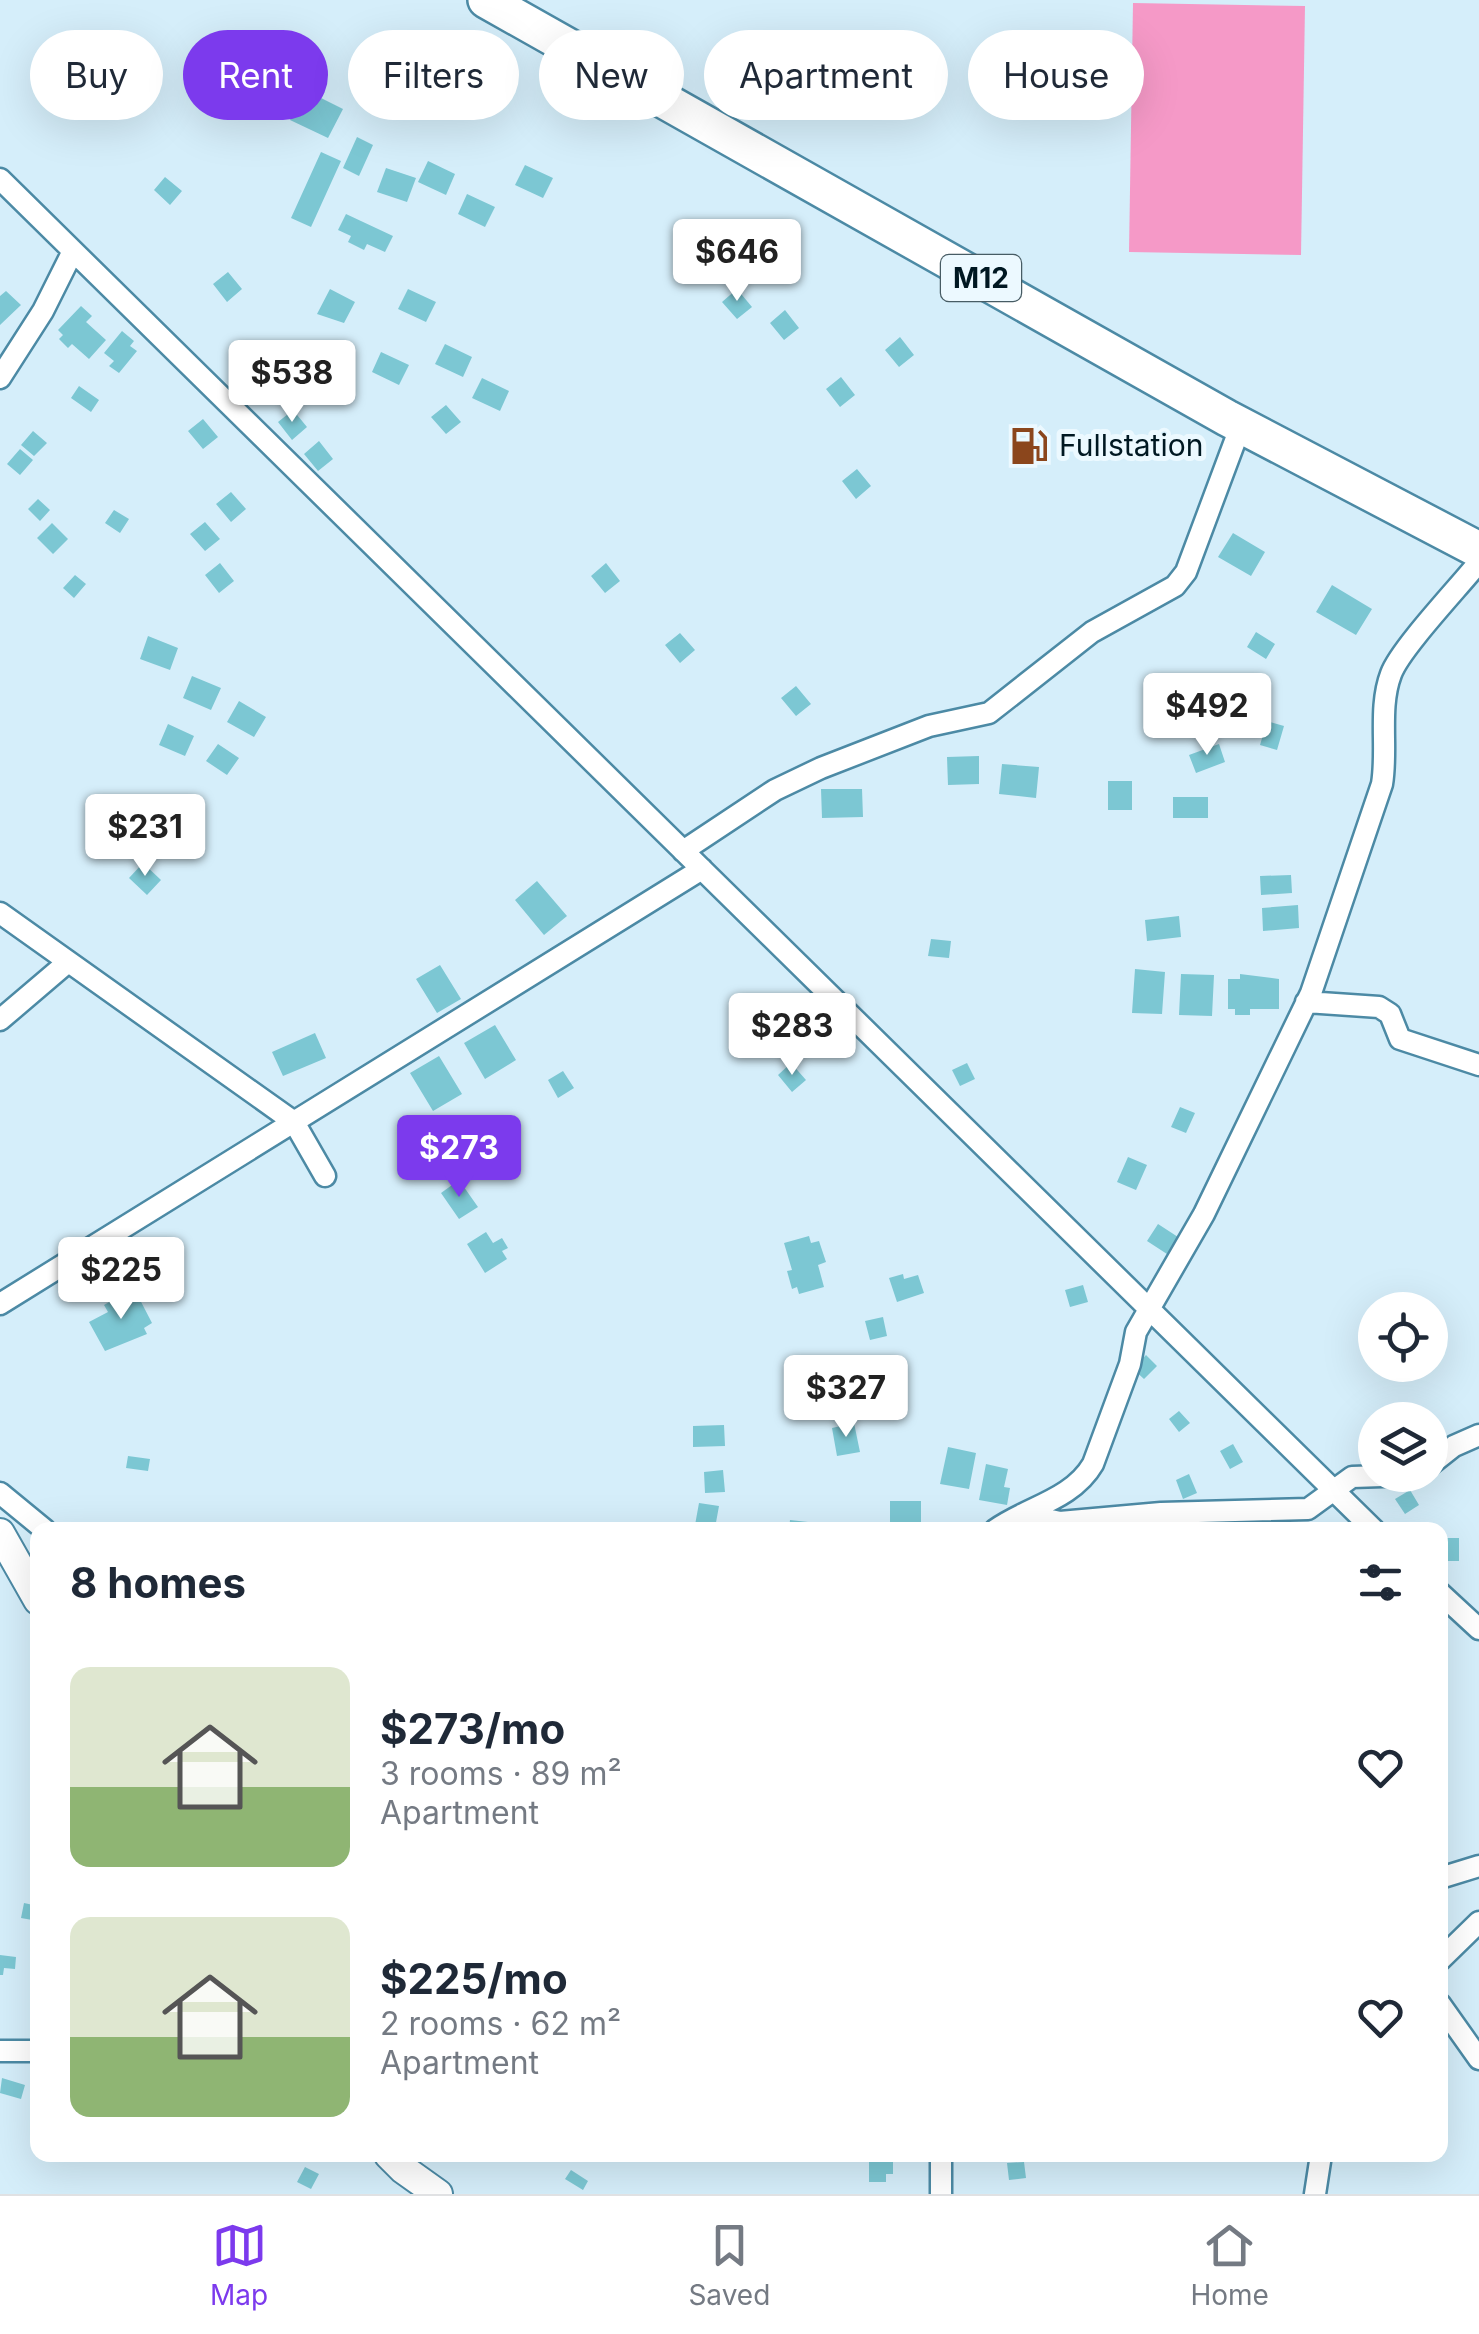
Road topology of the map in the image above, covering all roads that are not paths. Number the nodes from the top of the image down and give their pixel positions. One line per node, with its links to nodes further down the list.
1 (486, 0): 5 (highway, M12)
2 (0, 179): 3 (street)
3 (73, 250): 4 (street); 8 (street)
4 (0, 378)
5 (1241, 425): 6 (highway, M12); 8 (street)
6 (1479, 550)
7 (1479, 562): 12 (street)
8 (683, 851): 9 (street)
9 (702, 869): 15 (street); 18 (street)
10 (0, 913): 11 (street)
11 (68, 962): 13 (street); 15 (street)
12 (1306, 1002): 14 (street); 18 (street)
13 (0, 1020)
14 (1479, 1066)
15 (294, 1122): 16 (street); 17 (street)
16 (326, 1176)
17 (0, 1304)
18 (1148, 1309): 22 (street); 24 (street)
19 (1479, 1435): 20 (street)
20 (1448, 1451)
21 (1358, 1477): 22 (street)
22 (1334, 1490): 24 (street); 27 (street)
23 (0, 1492): 25 (street)
24 (1023, 1514): 26 (street)
25 (35, 1522)
26 (1009, 1522)
27 (1366, 1522)
28 (0, 1534): 29 (street)
29 (30, 1586)
30 (1448, 1600): 31 (street)
31 (1479, 1629)
32 (1479, 1866): 33 (street)
33 (1448, 1876)
34 (1479, 1922): 35 (street)
35 (1448, 1952)
36 (1448, 2015): 39 (street)
37 (30, 2050): 38 (street)
38 (0, 2051)
39 (1479, 2060)
40 (396, 2162): 43 (street)
41 (941, 2162): 44 (street)
42 (1320, 2162): 45 (street)
43 (438, 2194)
44 (941, 2194)
45 (1316, 2194)

